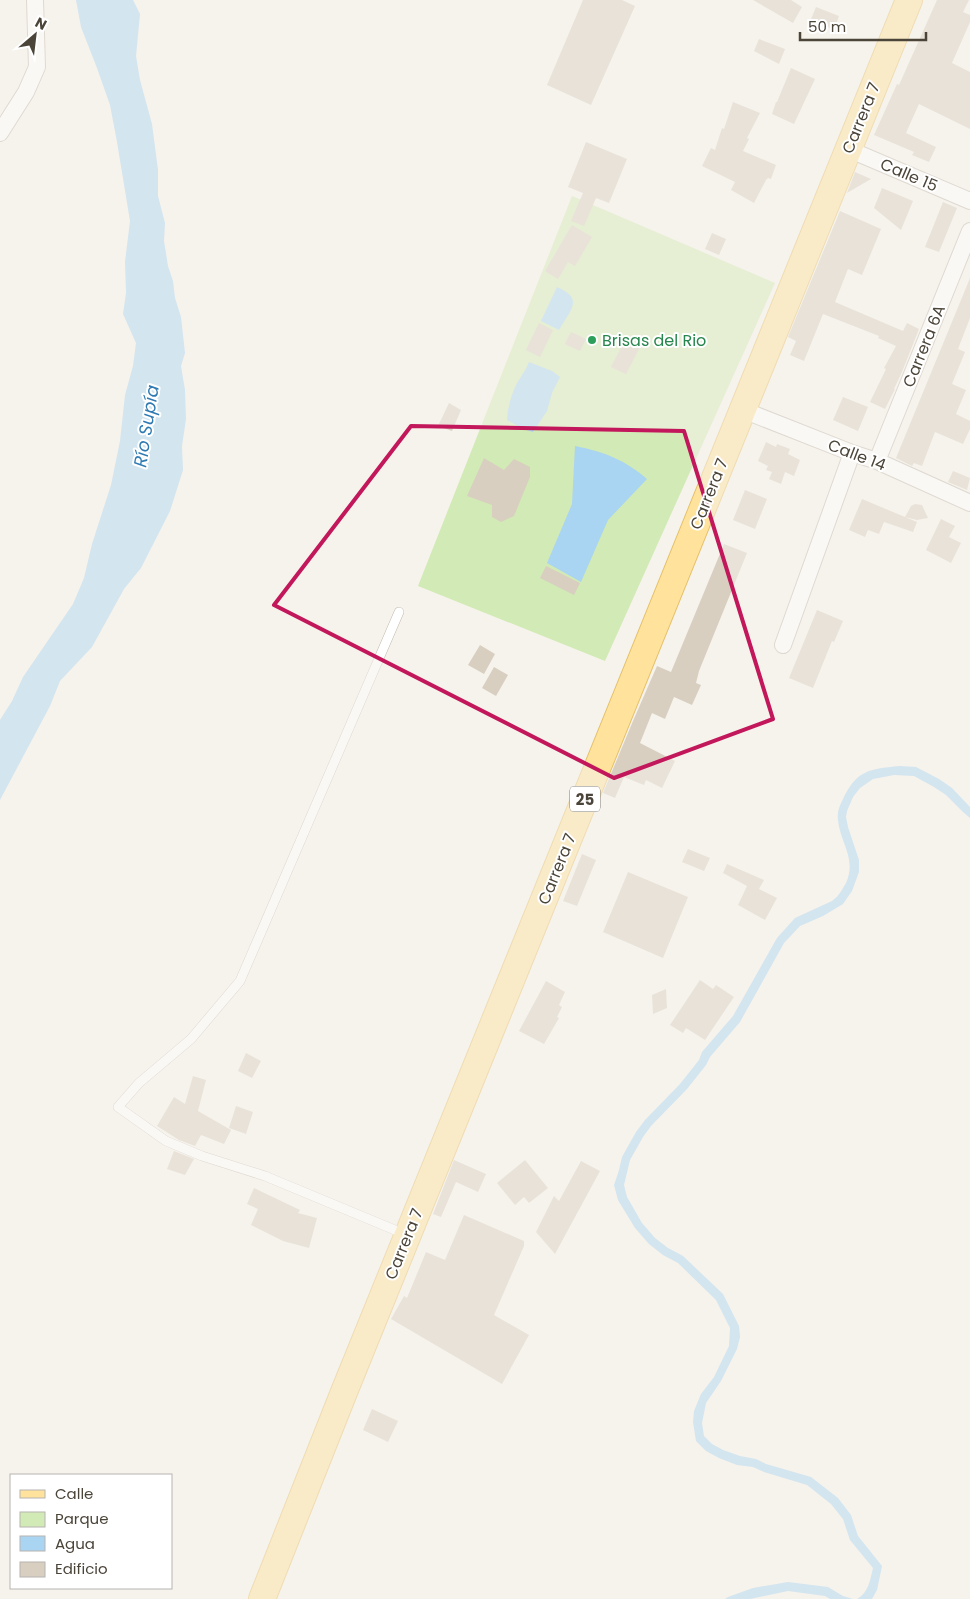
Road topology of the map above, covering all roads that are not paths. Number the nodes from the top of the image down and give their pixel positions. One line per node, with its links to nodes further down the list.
1 (35, 0): 3 (street)
2 (908, 0): 4 (main road, Carrera 7 / 25)
3 (0, 133)
4 (848, 149): 5 (street, Calle 15); 7 (main road, Carrera 7 / 25)
5 (970, 201)
6 (970, 231): 9 (street, Carrera 6A)
7 (743, 410): 8 (street, Calle 14); 13 (main road, Carrera 7 / 25)
8 (852, 453): 9 (street, Calle 14); 12 (street)
9 (877, 461): 10 (street, Calle 14)
10 (970, 503)
11 (399, 612): 13 (lane)
12 (783, 645)
13 (408, 1235): 14 (main road, Carrera 7 / 25)
14 (262, 1599)

